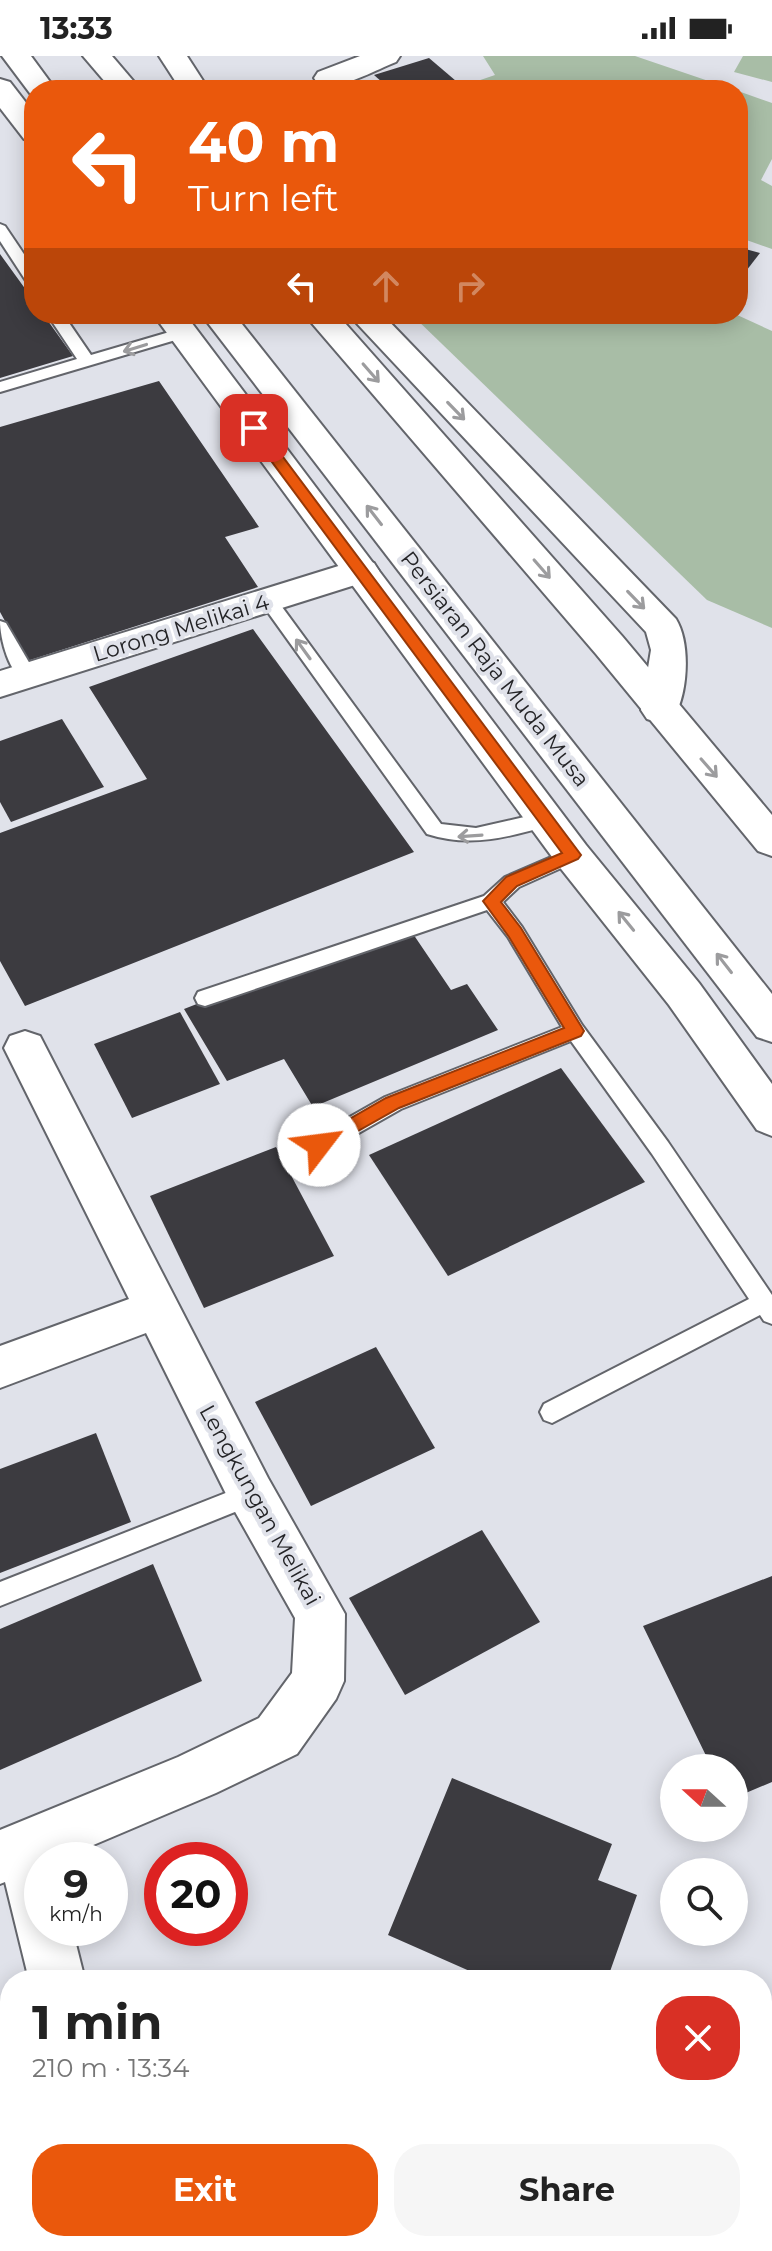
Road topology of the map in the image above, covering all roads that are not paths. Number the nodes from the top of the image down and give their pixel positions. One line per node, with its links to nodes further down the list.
1 (16, 56): 7 (street)
2 (97, 56): 6 (street)
3 (173, 56): 8 (street)
4 (305, 56): 9 (street)
5 (386, 56): 10 (street)
6 (120, 76)
7 (34, 80)
8 (189, 80)
9 (328, 80)
10 (340, 80)
11 (0, 88): 12 (street)
12 (24, 120)
13 (0, 229): 14 (lane)
14 (24, 266)
15 (62, 324): 20 (lane)
16 (176, 324): 20 (lane, one-way to 20); 22 (street)
17 (225, 324): 33 (street, Persiaran Raja Muda Musa, one-way to 17)
18 (329, 324): 26 (street, one-way to 26)
19 (374, 324): 26 (street, one-way to 26)
20 (87, 362): 21 (lane)
21 (0, 387)
22 (361, 571): 23 (street, Lorong Melikai 4); 27 (street)
23 (268, 600): 25 (street, Lorong Melikai 4); 27 (lane, one-way to 23)
24 (0, 627): 25 (lane)
25 (14, 680)
26 (660, 710): 28 (street, one-way to 28)
27 (546, 819): 29 (street)
28 (772, 841)
29 (572, 855): 30 (lane); 31 (street, one-way to 29)
30 (491, 901): 32 (lane); 34 (lane)
31 (684, 994): 36 (street); 37 (street)
32 (205, 998)
33 (772, 1025)
34 (575, 1031): 38 (lane); 39 (lane)
35 (25, 1048): 40 (street, Lengkungan Melikai)
36 (772, 1054)
37 (772, 1118)
38 (319, 1145)
39 (768, 1308): 42 (lane)
40 (156, 1309): 41 (street); 43 (street, Lengkungan Melikai)
41 (0, 1367)
42 (552, 1412)
43 (251, 1494): 44 (lane); 45 (street, Lengkungan Melikai)
44 (0, 1594)
45 (12, 1852): 46 (street)
46 (24, 1879)
47 (48, 1946): 48 (street)
48 (54, 1970)

